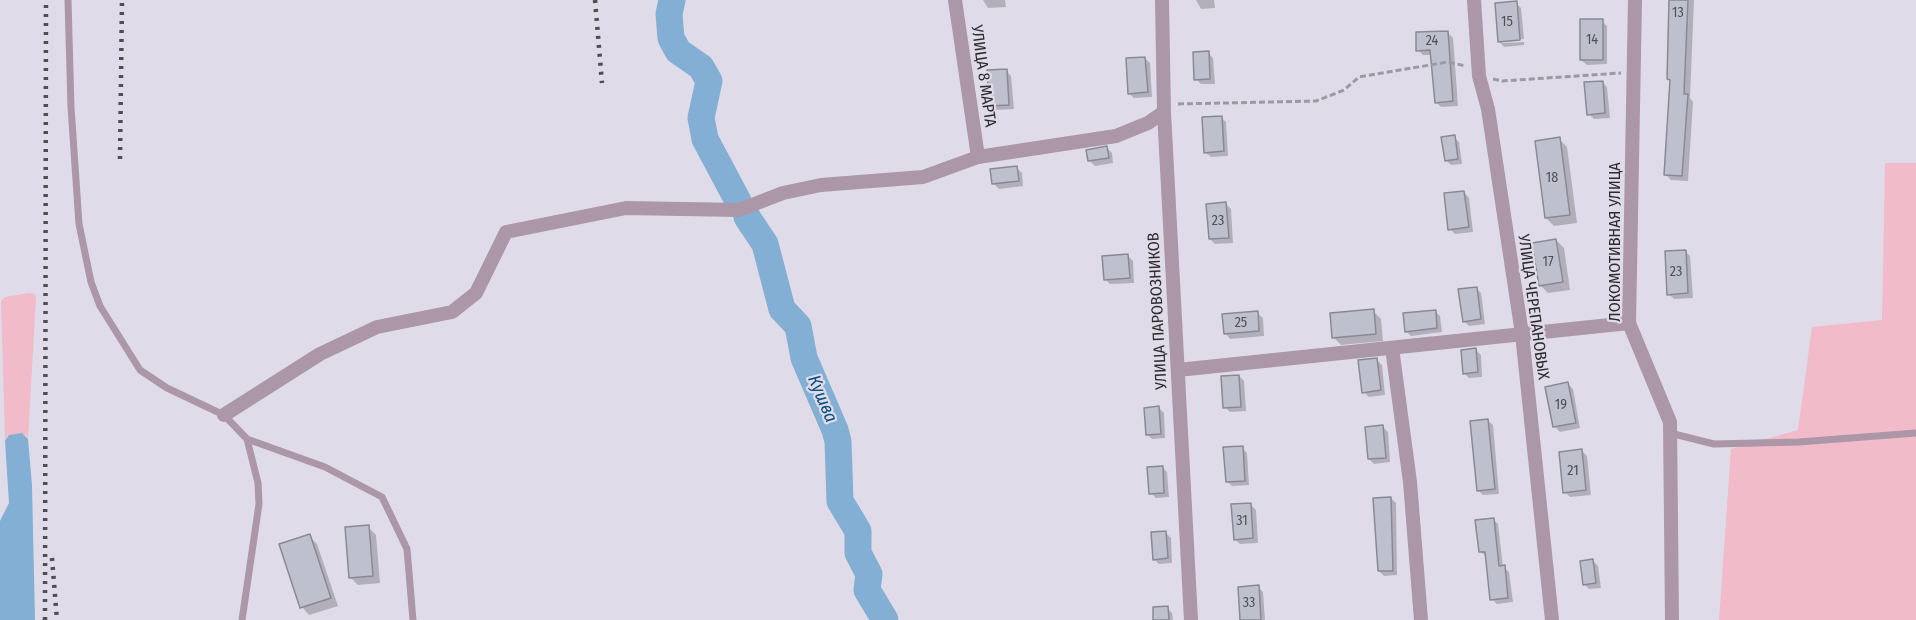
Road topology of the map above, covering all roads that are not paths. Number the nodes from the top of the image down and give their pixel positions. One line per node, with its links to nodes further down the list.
1 (68, 0): 12 (lane)
2 (955, 0): 7 (street, УЛИЦА 8 МАРТА)
3 (1162, 0): 6 (street, УЛИЦА ПАРОВОЗНИКОВ)
4 (1474, 0): 9 (street, УЛИЦА ЧЕРЕПАНОВЫХ)
5 (1635, 0): 8 (street, ЛОКОМОТИВНАЯ УЛИЦА)
6 (1164, 108): 7 (street); 11 (street, УЛИЦА ПАРОВОЗНИКОВ)
7 (978, 157): 12 (street)
8 (1629, 323): 9 (street); 13 (street, ЛОКОМОТИВНАЯ УЛИЦА)
9 (1522, 334): 10 (street); 20 (street, УЛИЦА ЧЕРЕПАНОВЫХ)
10 (1392, 348): 11 (street); 19 (street)
11 (1178, 370): 18 (street, УЛИЦА ПАРОВОЗНИКОВ)
12 (224, 416): 15 (lane)
13 (1670, 433): 14 (lane); 21 (street, ЛОКОМОТИВНАЯ УЛИЦА)
14 (1916, 433)
15 (247, 439): 16 (lane); 17 (lane)
16 (242, 620)
17 (413, 620)
18 (1191, 620)
19 (1420, 620)
20 (1552, 620)
21 (1672, 620)

